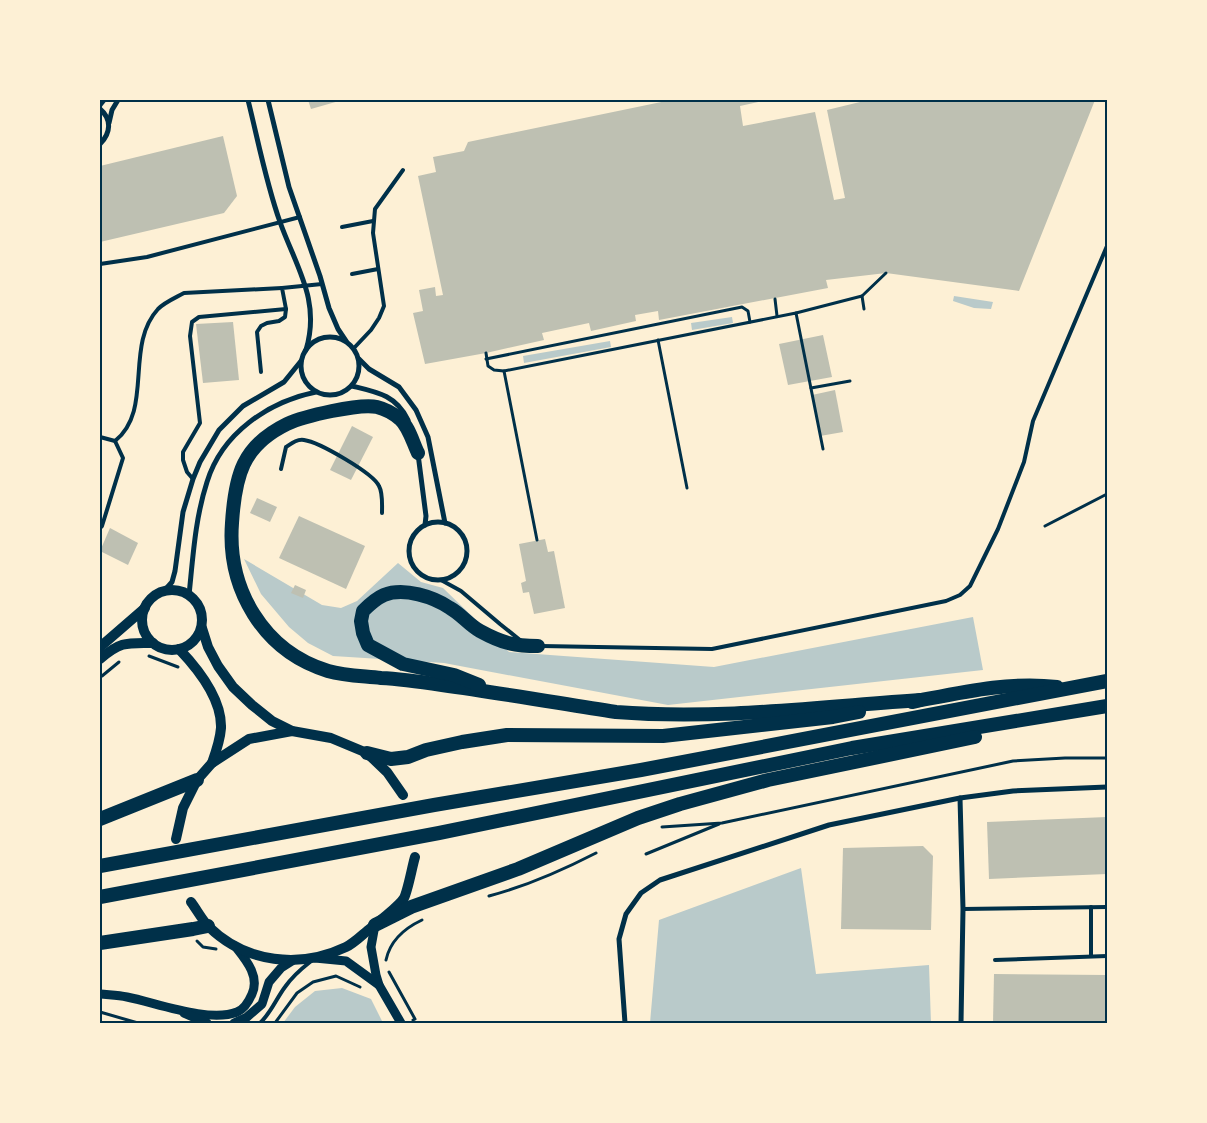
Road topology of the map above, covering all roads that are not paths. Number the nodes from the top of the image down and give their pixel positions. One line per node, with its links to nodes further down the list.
1 (104, 100): 5 (street)
2 (118, 100): 7 (street)
3 (248, 100): 12 (street)
4 (268, 100): 10 (street)
5 (100, 104)
6 (100, 109): 7 (street)
7 (109, 123): 8 (street)
8 (100, 144)
9 (403, 170): 11 (lane)
10 (300, 218): 12 (lane); 18 (street)
11 (373, 221): 13 (lane); 16 (lane)
12 (280, 222): 15 (lane); 19 (street)
13 (342, 227)
14 (1107, 246): 45 (lane)
15 (100, 264)
16 (378, 269): 17 (lane); 23 (lane)
17 (352, 274)
18 (322, 284): 19 (lane); 22 (street)
19 (306, 286): 20 (lane); 24 (street)
20 (282, 288): 21 (lane); 31 (lane)
21 (286, 309): 27 (lane); 34 (lane)
22 (346, 341): 23 (street); 24 (street)
23 (354, 348): 25 (street)
24 (306, 350): 26 (street)
25 (359, 359): 28 (street); 36 (street)
26 (301, 361): 29 (street); 34 (street)
27 (261, 372)
28 (352, 386): 29 (street); 32 (street)
29 (316, 392): 41 (street)
30 (100, 437): 31 (lane)
31 (114, 442): 38 (lane)
32 (418, 453): 37 (street); 51 (highway)
33 (281, 469): 35 (lane)
34 (192, 479): 40 (street)
35 (382, 513)
36 (445, 523): 37 (street); 39 (street)
37 (424, 525): 39 (street)
38 (100, 528)
39 (441, 580): 45 (lane)
40 (164, 591): 41 (main road); 42 (main road)
41 (190, 595): 43 (main road)
42 (145, 608): 44 (main road); 46 (main road)
43 (202, 628): 47 (main road); 55 (main road)
44 (153, 643): 47 (main road); 48 (main road)
45 (538, 646): 51 (highway)
46 (100, 647)
47 (179, 650): 57 (main road)
48 (100, 659)
49 (1107, 681): 50 (highway)
50 (1071, 688): 52 (highway); 65 (highway)
51 (501, 694): 52 (highway)
52 (920, 700): 56 (highway)
53 (1107, 706): 54 (highway)
54 (1042, 718): 66 (highway); 71 (highway)
55 (292, 731): 56 (main road); 57 (main road)
56 (367, 753): 60 (main road)
57 (212, 763): 58 (main road)
58 (197, 780): 62 (highway); 63 (main road)
59 (1107, 787): 61 (street)
60 (403, 795)
61 (960, 798): 70 (street); 87 (street)
62 (100, 819)
63 (176, 839)
64 (415, 857): 71 (main road)
65 (100, 866)
66 (100, 897)
67 (191, 902): 72 (main road)
68 (1091, 907): 69 (lane); 70 (lane); 75 (lane)
69 (1107, 907)
70 (963, 909): 88 (street)
71 (375, 925): 77 (main road); 80 (street)
72 (208, 926): 73 (highway); 74 (main road)
73 (100, 943)
74 (234, 946): 79 (main road); 82 (street)
75 (1091, 956): 76 (lane); 78 (lane)
76 (1107, 956)
77 (315, 958): 79 (main road); 80 (street); 85 (lane)
78 (995, 960)
79 (292, 961): 84 (street)
80 (379, 985): 86 (street)
81 (100, 994): 82 (street)
82 (177, 1010): 83 (street)
83 (208, 1023)
84 (234, 1023)
85 (260, 1023)
86 (401, 1023)
87 (625, 1023)
88 (961, 1023)

